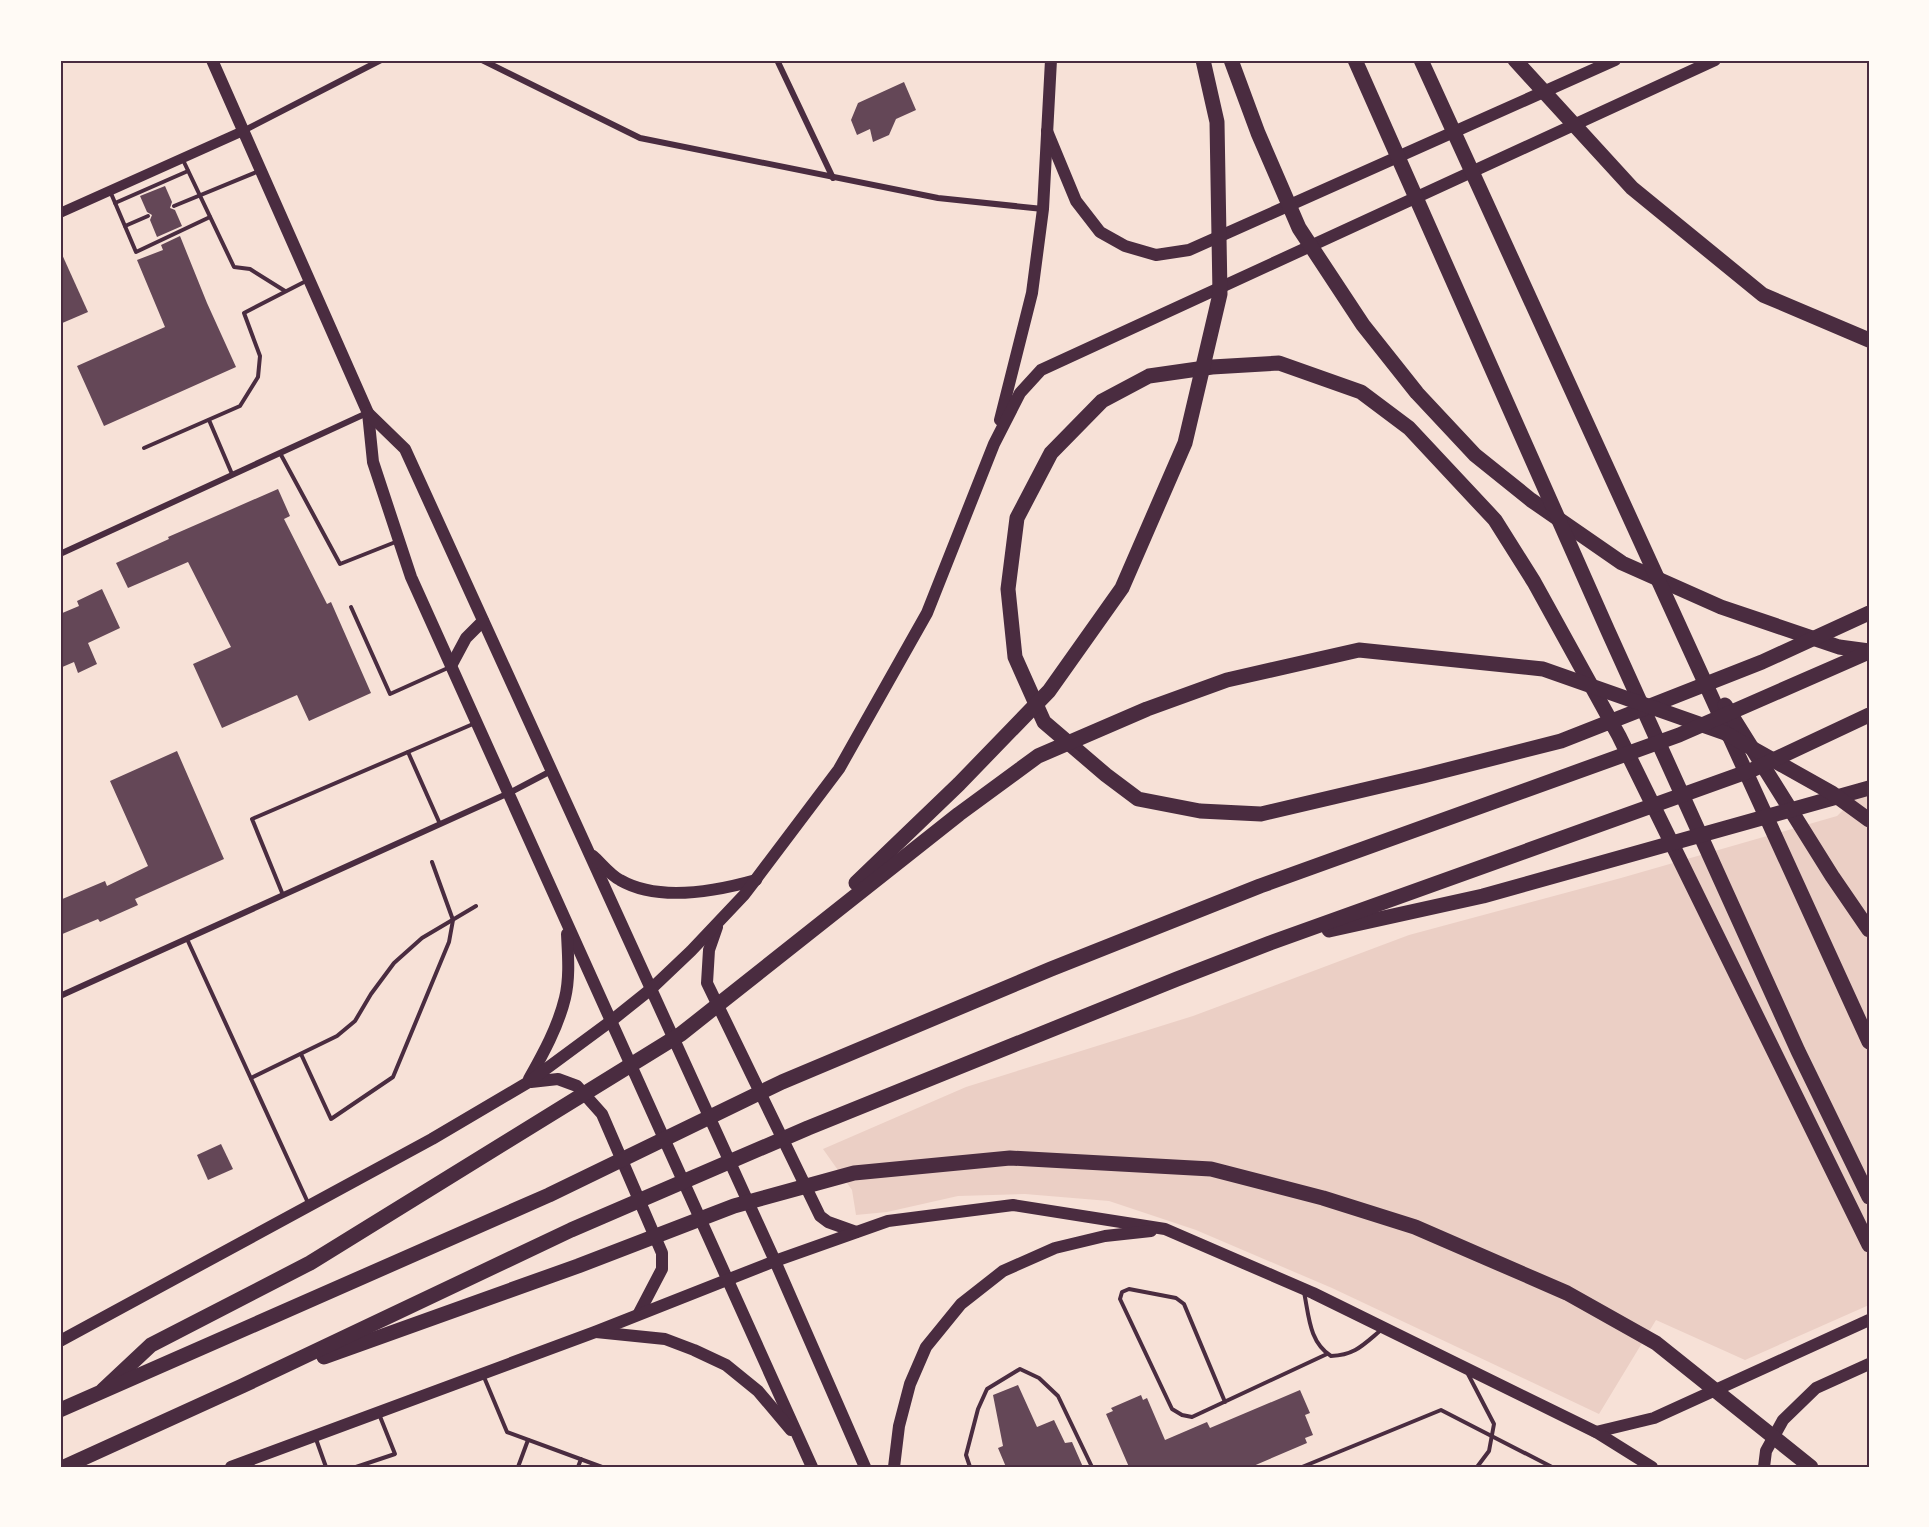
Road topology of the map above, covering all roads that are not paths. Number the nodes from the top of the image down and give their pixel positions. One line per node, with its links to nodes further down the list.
1 (212, 60): 13 (main road)
2 (381, 60): 13 (street)
3 (482, 60): 18 (street)
4 (777, 60): 18 (street)
5 (1051, 60): 14 (main road)
6 (1203, 60): 63 (highway)
7 (1231, 60): 42 (highway)
8 (1355, 60): 72 (highway)
9 (1421, 60): 43 (highway)
10 (1515, 60): 30 (highway)
11 (1615, 60): 14 (main road)
12 (1715, 60): 33 (main road)
13 (243, 131): 15 (street); 16 (main road)
14 (1047, 131): 23 (main road)
15 (182, 158): 17 (lane); 19 (street)
16 (260, 170): 20 (lane); 28 (main road)
17 (188, 171): 20 (lane); 21 (lane)
18 (833, 177): 23 (street)
19 (110, 190): 21 (lane); 24 (street)
20 (199, 195): 22 (lane); 26 (lane)
21 (115, 203): 27 (lane)
22 (174, 206)
23 (1043, 209): 33 (main road)
24 (60, 213)
25 (148, 216): 27 (lane)
26 (210, 217): 27 (lane); 29 (lane)
27 (125, 226)
28 (309, 280): 29 (lane); 31 (main road)
29 (285, 291): 32 (lane)
30 (1869, 340)
31 (368, 413): 35 (street); 37 (main road); 41 (main road)
32 (209, 420): 34 (lane); 36 (lane)
33 (994, 444): 55 (main road)
34 (144, 448)
35 (280, 453): 36 (street); 37 (lane)
36 (232, 475): 38 (street)
37 (399, 541): 44 (main road)
38 (60, 554)
39 (351, 608): 44 (lane)
40 (1869, 613): 76 (highway)
41 (483, 621): 44 (main road); 48 (main road)
42 (1869, 652): 90 (highway)
43 (1693, 654): 61 (highway); 68 (highway)
44 (451, 666): 46 (main road)
45 (1869, 715): 64 (highway)
46 (477, 723): 47 (lane); 50 (main road)
47 (408, 752): 52 (lane); 56 (lane)
48 (551, 771): 50 (street); 53 (main road)
49 (1869, 788): 64 (highway)
50 (509, 792): 52 (street); 60 (main road)
51 (1869, 820): 63 (highway)
52 (440, 824): 56 (street)
53 (588, 851): 55 (main road); 65 (main road)
54 (432, 862): 58 (lane)
55 (756, 880): 59 (main road)
56 (283, 895): 62 (street)
57 (476, 906): 58 (lane)
58 (453, 920): 69 (lane); 69 (lane)
59 (720, 921): 65 (main road); 75 (main road)
60 (567, 926): 67 (main road); 71 (main road)
61 (1869, 930)
62 (187, 938): 66 (street); 70 (lane)
63 (799, 939): 90 (highway)
64 (1270, 943): 89 (highway)
65 (651, 989): 67 (main road); 77 (main road)
66 (60, 996)
67 (611, 1021): 71 (main road); 78 (main road)
68 (1869, 1042)
69 (301, 1054): 70 (lane)
70 (251, 1078): 73 (lane)
71 (527, 1083): 73 (main road); 80 (main road)
72 (1869, 1197)
73 (309, 1206): 84 (main road)
74 (1166, 1229): 75 (main road); 79 (main road); 110 (main road)
75 (856, 1232): 77 (main road)
76 (1869, 1245)
77 (775, 1261): 78 (main road); 109 (main road)
78 (728, 1280): 80 (main road); 98 (main road)
79 (1304, 1289): 82 (main road); 85 (lane)
80 (639, 1313): 83 (main road)
81 (1869, 1320): 94 (main road)
82 (1384, 1328): 85 (lane); 87 (main road)
83 (595, 1332): 88 (main road); 98 (main road)
84 (60, 1341)
85 (1327, 1354): 91 (lane)
86 (1869, 1364): 117 (main road)
87 (1464, 1367): 94 (main road); 96 (lane)
88 (483, 1373): 93 (main road); 97 (lane)
89 (242, 1386): 101 (highway); 118 (highway)
90 (103, 1390): 92 (highway)
91 (1225, 1402): 91 (lane)
92 (60, 1410)
93 (378, 1412): 95 (main road); 104 (lane)
94 (1596, 1432): 116 (main road)
95 (314, 1436): 102 (main road); 103 (lane)
96 (1492, 1437): 100 (lane); 113 (lane); 114 (lane)
97 (528, 1440): 99 (lane); 105 (lane)
98 (801, 1442): 108 (main road)
99 (581, 1459): 106 (lane); 107 (lane)
100 (1546, 1466): 115 (lane)
101 (64, 1467)
102 (231, 1467)
103 (326, 1467)
104 (356, 1467)
105 (518, 1467)
106 (578, 1467)
107 (602, 1467)
108 (812, 1467)
109 (865, 1467)
110 (894, 1467)
111 (970, 1467): 112 (lane)
112 (1092, 1467)
113 (1302, 1467)
114 (1477, 1467)
115 (1552, 1467)
116 (1652, 1467)
117 (1764, 1467)
118 (1811, 1467)

